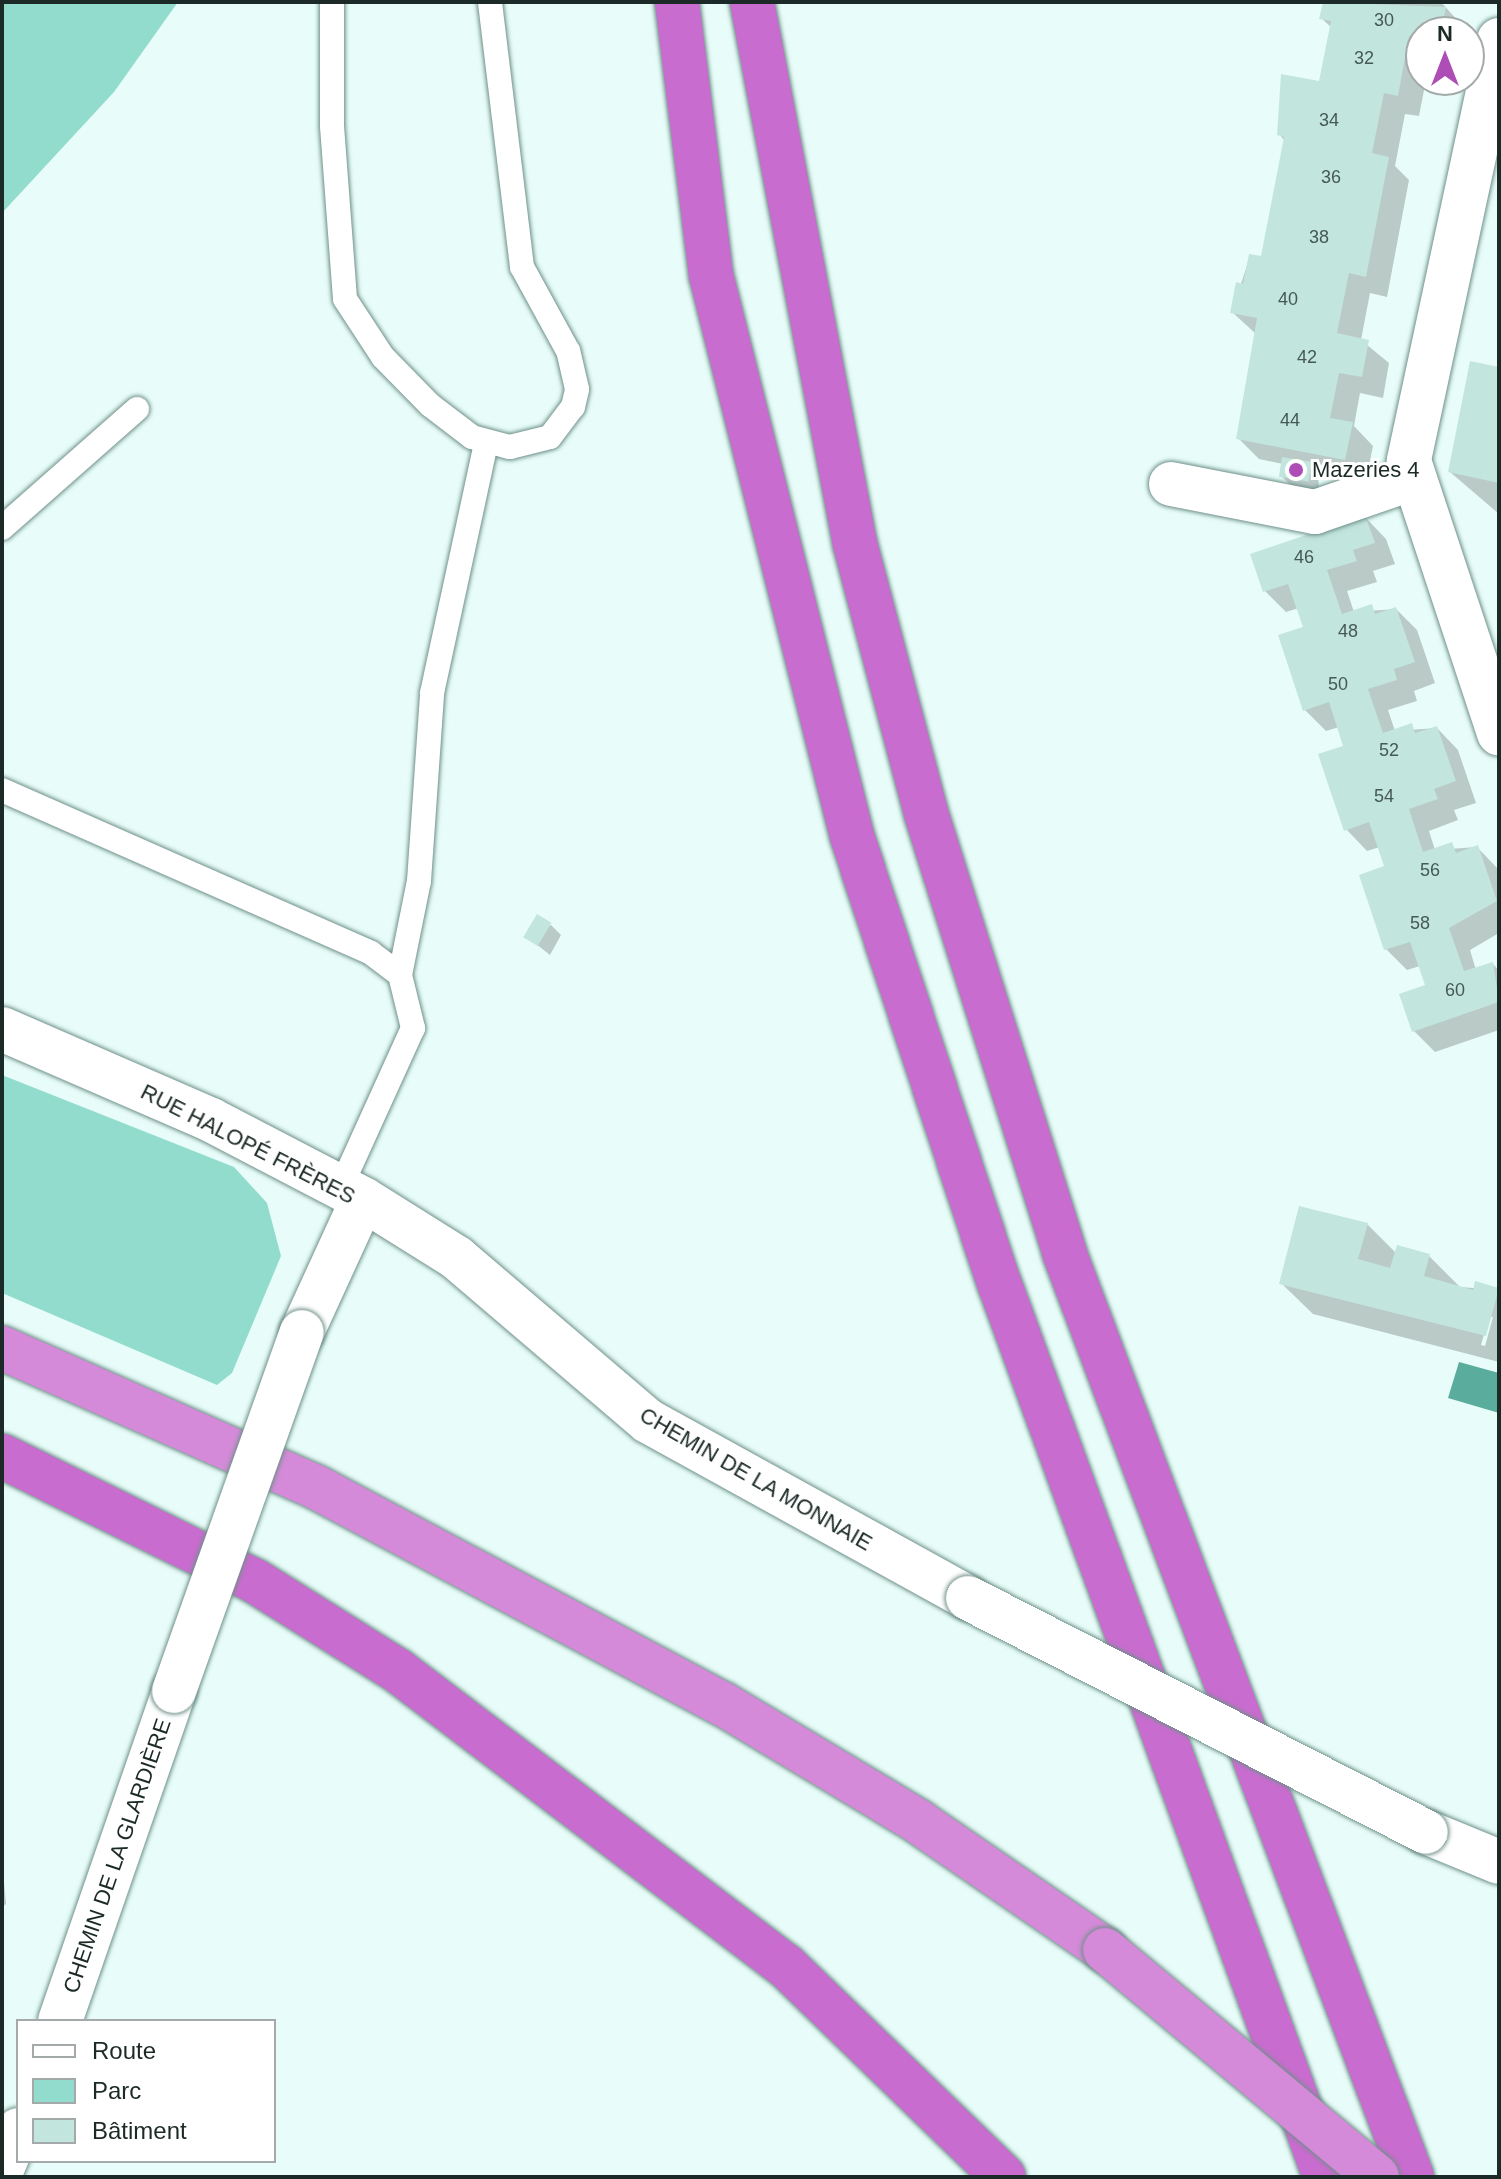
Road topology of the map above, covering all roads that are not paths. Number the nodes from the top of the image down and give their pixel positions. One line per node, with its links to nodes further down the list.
1 (332, 2): 7 (lane)
2 (490, 2): 7 (lane)
3 (677, 2): 25 (highway)
4 (752, 2): 27 (highway)
5 (1499, 40): 8 (street)
6 (137, 409): 10 (lane)
7 (486, 443): 14 (lane)
8 (1411, 479): 9 (street); 11 (street)
9 (1171, 484)
10 (2, 528)
11 (1485, 654): 12 (street)
12 (1499, 733)
13 (2, 790): 14 (lane)
14 (400, 975): 16 (lane)
15 (2, 1029): 16 (street, RUE HALOPÉ FRÈRES)
16 (352, 1193): 19 (street, RUE HALOPÉ FRÈRES, bridge); 20 (street, CHEMIN DE LA MONNAIE, bridge)
17 (2, 1348): 26 (highway, bridge)
18 (2, 1456): 24 (highway)
19 (174, 1691): 21 (street, CHEMIN DE LA GLARDIÈRE)
20 (1499, 1862)
21 (61, 2019)
22 (16, 2135): 23 (street)
23 (2, 2169)
24 (1004, 2177)
25 (1325, 2177)
26 (1377, 2177)
27 (1412, 2177)

